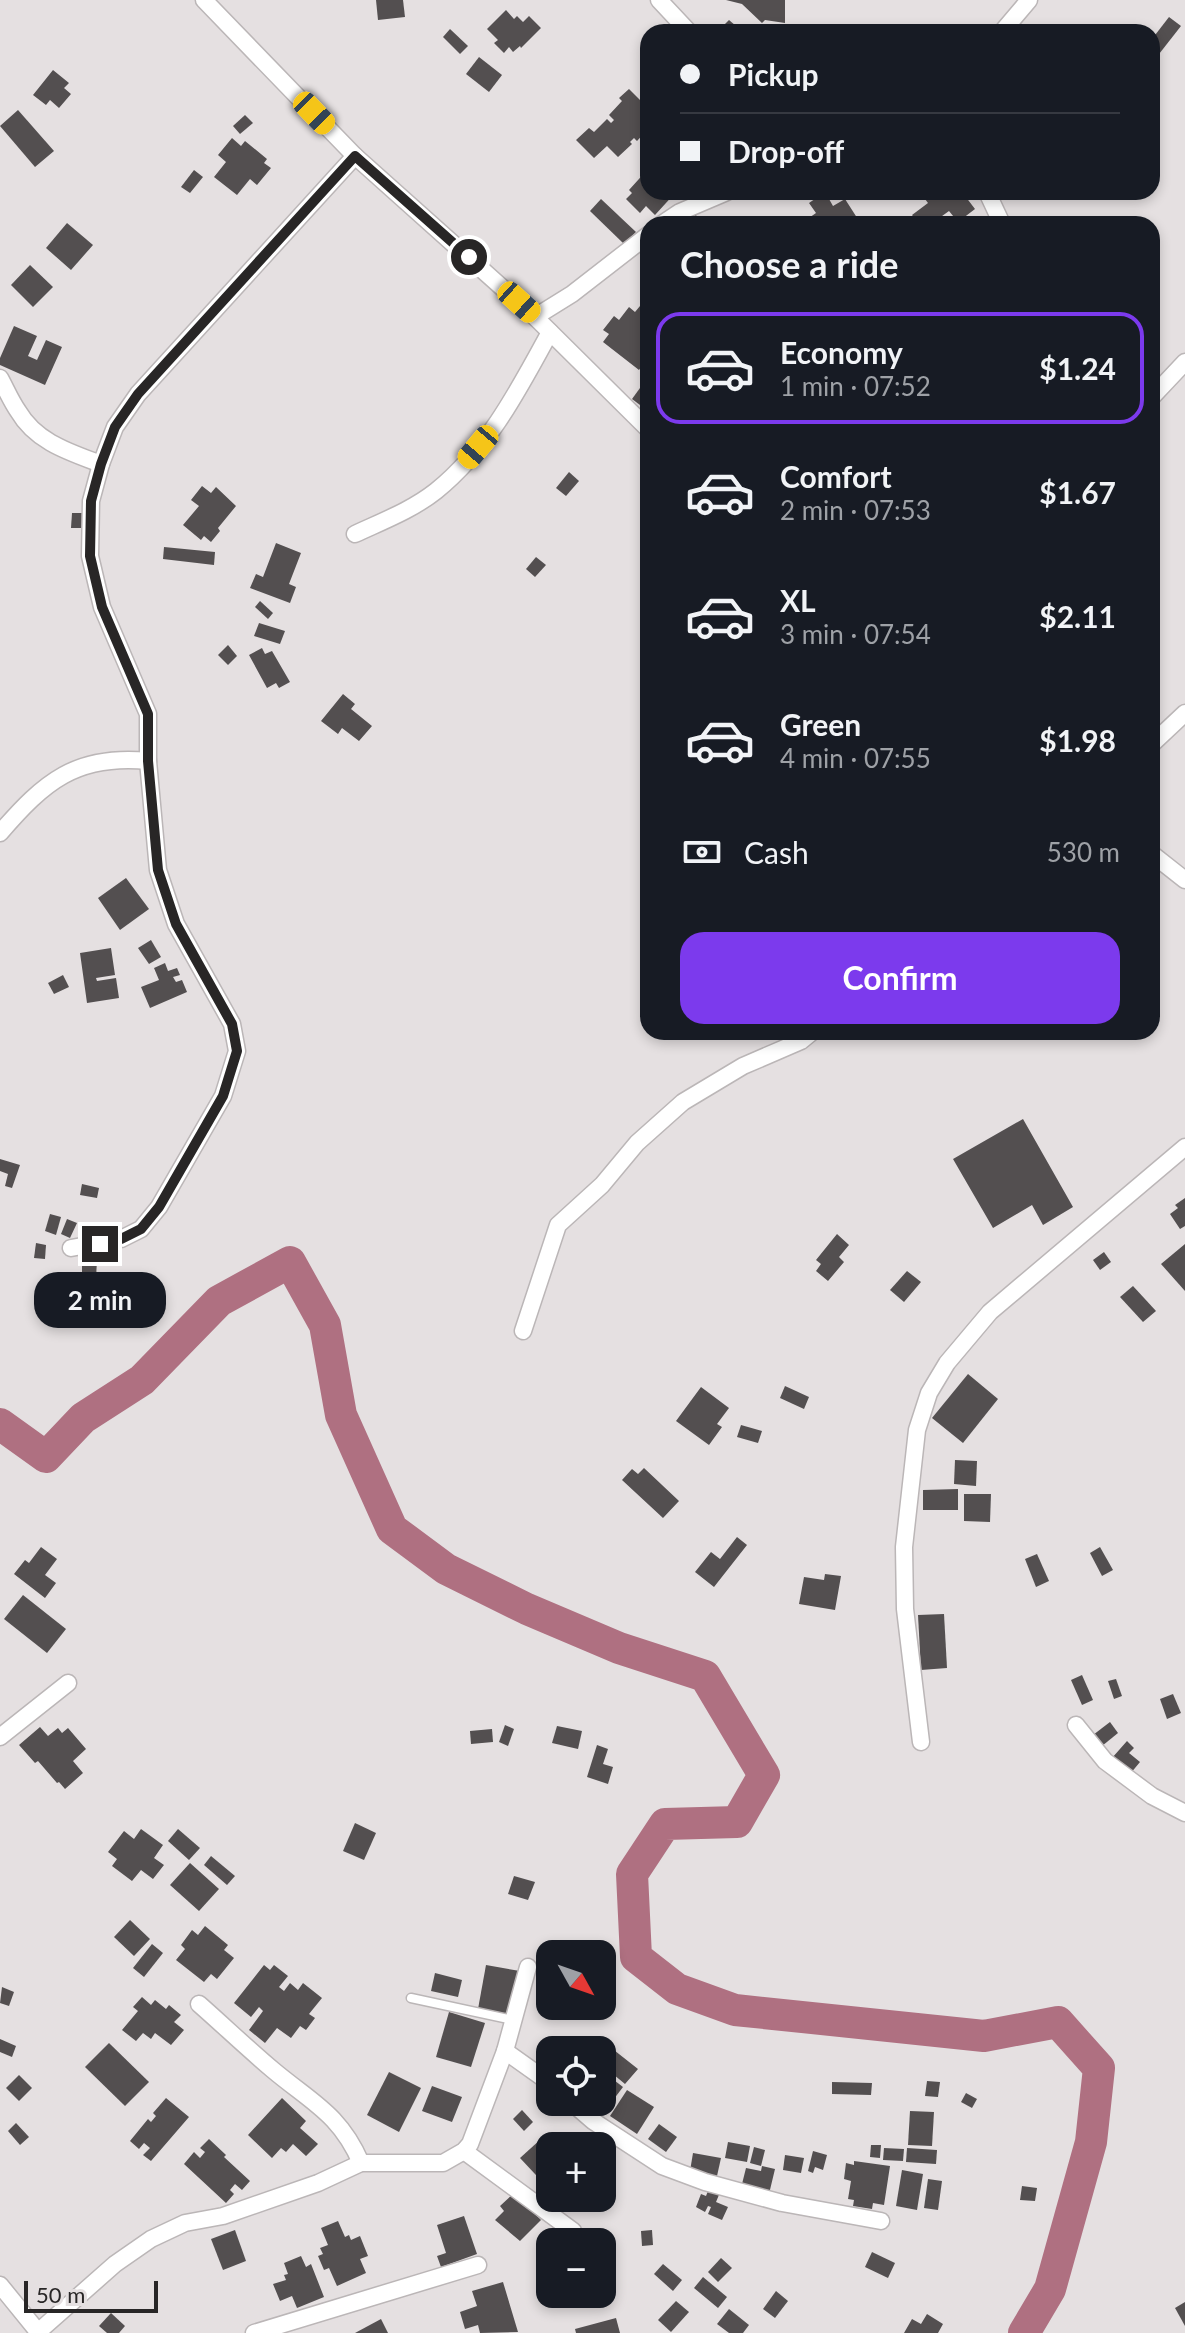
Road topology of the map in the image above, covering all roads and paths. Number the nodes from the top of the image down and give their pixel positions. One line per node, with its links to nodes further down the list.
1 (204, 0): 6 (street)
2 (659, 0): 4 (street)
3 (1029, 0): 5 (street)
4 (682, 24)
5 (1009, 24)
6 (355, 156): 10 (street); 16 (street)
7 (708, 200): 8 (street)
8 (674, 216)
9 (640, 241): 10 (street)
10 (535, 317): 11 (street)
11 (550, 332): 15 (street); 17 (street)
12 (1185, 362): 14 (street)
13 (0, 378): 16 (street)
14 (1160, 389)
15 (640, 421)
16 (101, 464): 20 (street)
17 (355, 534)
18 (1185, 713): 19 (street)
19 (1160, 736)
20 (148, 761): 21 (street); 26 (street)
21 (0, 833)
22 (1160, 860): 23 (street)
23 (1185, 880)
24 (802, 1040): 27 (street)
25 (1185, 1147): 31 (street)
26 (71, 1248)
27 (523, 1331)
28 (68, 1683): 30 (street)
29 (1076, 1725): 32 (street)
30 (0, 1737)
31 (921, 1742)
32 (1185, 1813)
33 (528, 1967): 36 (street)
34 (411, 1998): 36 (lane)
35 (199, 2004): 41 (street)
36 (514, 2020): 37 (street)
37 (505, 2051): 38 (street); 40 (street)
38 (536, 2073)
39 (587, 2116): 42 (street)
40 (464, 2151): 41 (street); 43 (street)
41 (361, 2163): 46 (street)
42 (881, 2221)
43 (569, 2228)
44 (478, 2265): 47 (street)
45 (0, 2285): 46 (street)
46 (38, 2333)
47 (254, 2333)

